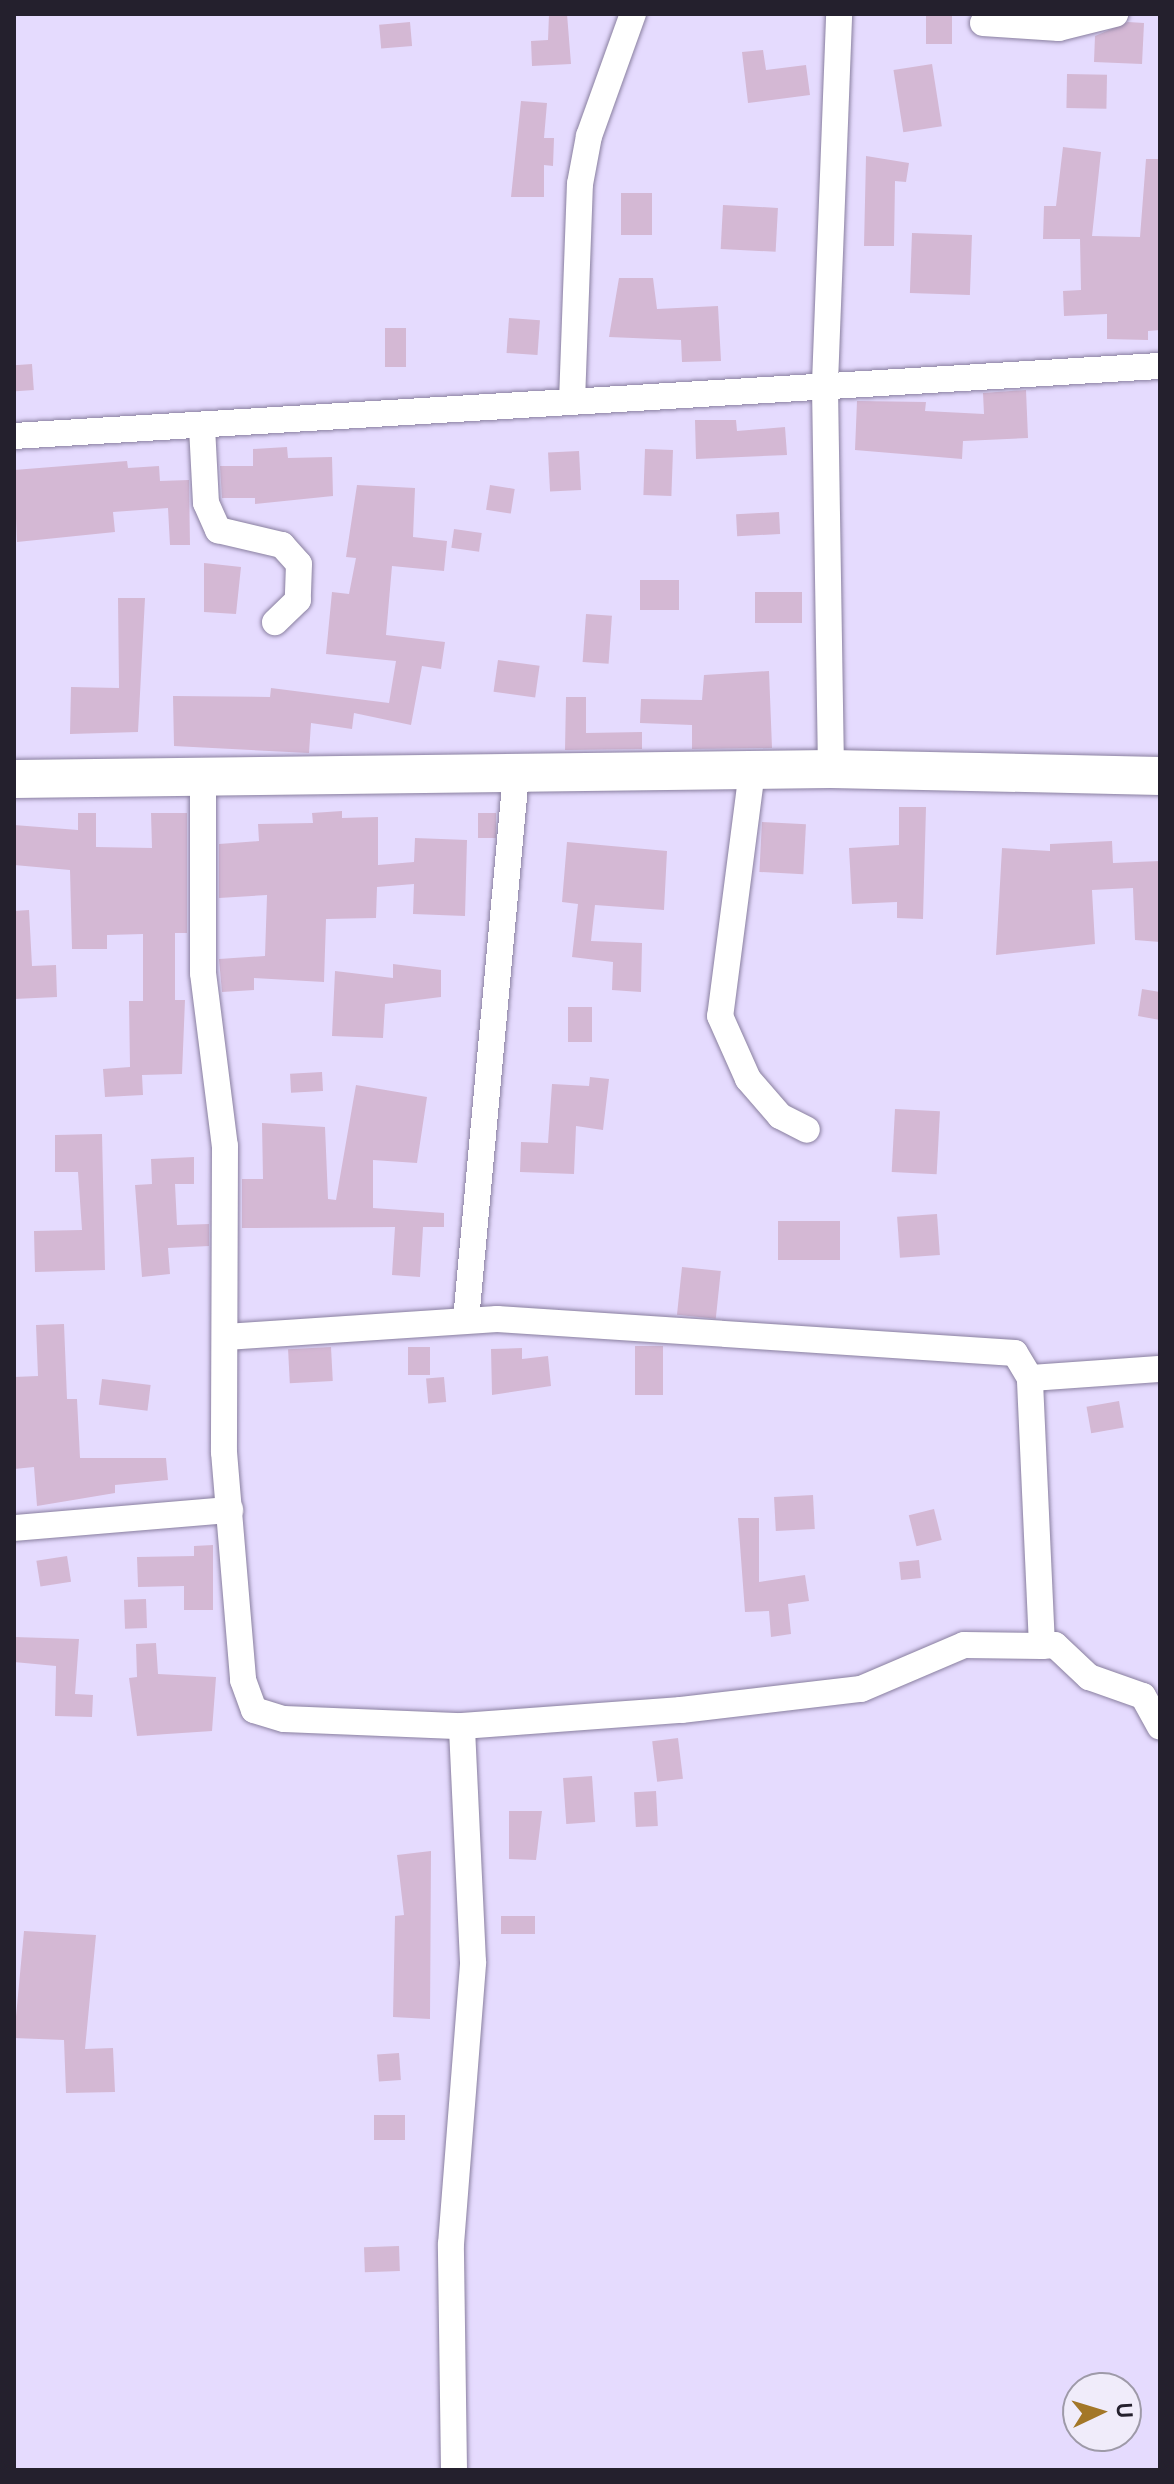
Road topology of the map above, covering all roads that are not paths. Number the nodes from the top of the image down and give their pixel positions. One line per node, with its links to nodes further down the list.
1 (633, 14): 7 (street)
2 (839, 14): 6 (street)
3 (1115, 14): 4 (street)
4 (983, 23)
5 (1160, 366): 6 (street)
6 (825, 383): 7 (street); 11 (street)
7 (572, 401): 8 (street)
8 (202, 427): 9 (street); 10 (street)
9 (14, 436)
10 (275, 622)
11 (831, 769): 12 (main road); 14 (main road)
12 (752, 771): 13 (main road); 17 (street)
13 (516, 775): 16 (main road); 18 (street)
14 (1160, 776)
15 (14, 779): 16 (main road)
16 (203, 780): 19 (street)
17 (807, 1130)
18 (466, 1320): 19 (street); 21 (street)
19 (226, 1337): 22 (street)
20 (1160, 1369): 21 (street)
21 (1030, 1378): 24 (street)
22 (230, 1510): 23 (street); 25 (street)
23 (14, 1528)
24 (1042, 1646): 25 (street); 26 (street)
25 (462, 1726): 27 (street)
26 (1160, 1727)
27 (454, 2470)

